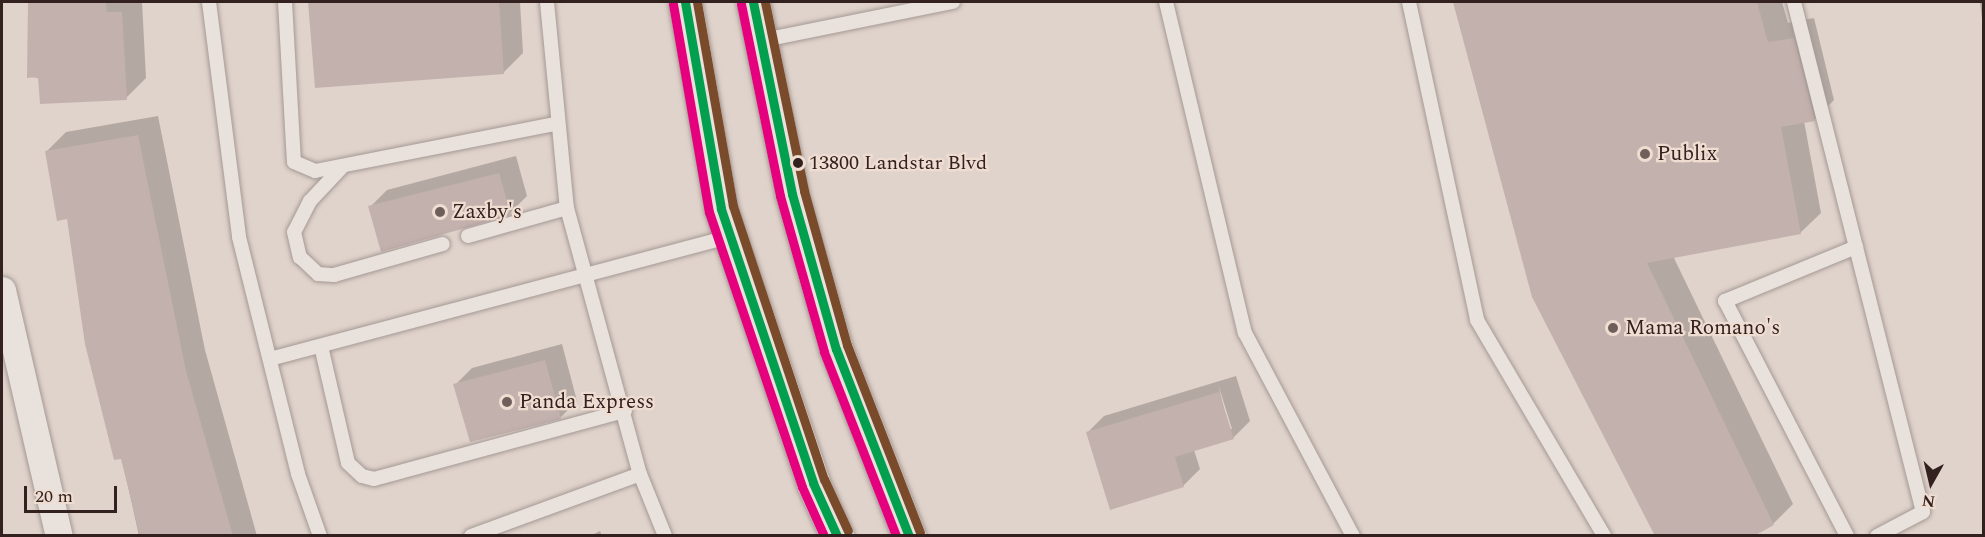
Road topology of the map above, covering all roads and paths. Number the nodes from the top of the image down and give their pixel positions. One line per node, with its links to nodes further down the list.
1 (209, 2): 23 (lane)
2 (285, 2): 14 (lane)
3 (547, 2): 13 (lane)
4 (685, 2): 17 (main road)
5 (753, 2): 12 (main road)
6 (883, 2): 11 (lane)
7 (953, 2): 11 (lane)
8 (1166, 2): 33 (lane)
9 (1409, 2): 34 (lane)
10 (1794, 2): 19 (lane)
11 (885, 16): 12 (lane)
12 (759, 40): 32 (main road)
13 (555, 124): 14 (lane); 15 (lane)
14 (343, 166): 18 (lane)
15 (567, 208): 16 (lane); 20 (lane)
16 (468, 236)
17 (730, 237): 20 (lane); 31 (main road)
18 (443, 244)
19 (1856, 247): 35 (lane); 36 (lane)
20 (588, 274): 22 (lane); 25 (lane)
21 (2, 290): 24 (street)
22 (321, 346): 23 (lane); 25 (lane)
23 (270, 359): 28 (lane)
24 (8, 363): 27 (street)
25 (626, 411): 26 (lane)
26 (640, 474): 29 (lane); 30 (lane)
27 (59, 536)
28 (320, 536)
29 (471, 536)
30 (665, 536)
31 (837, 536)
32 (909, 536)
33 (1353, 536)
34 (1604, 536)
35 (1846, 536)
36 (1876, 536)

